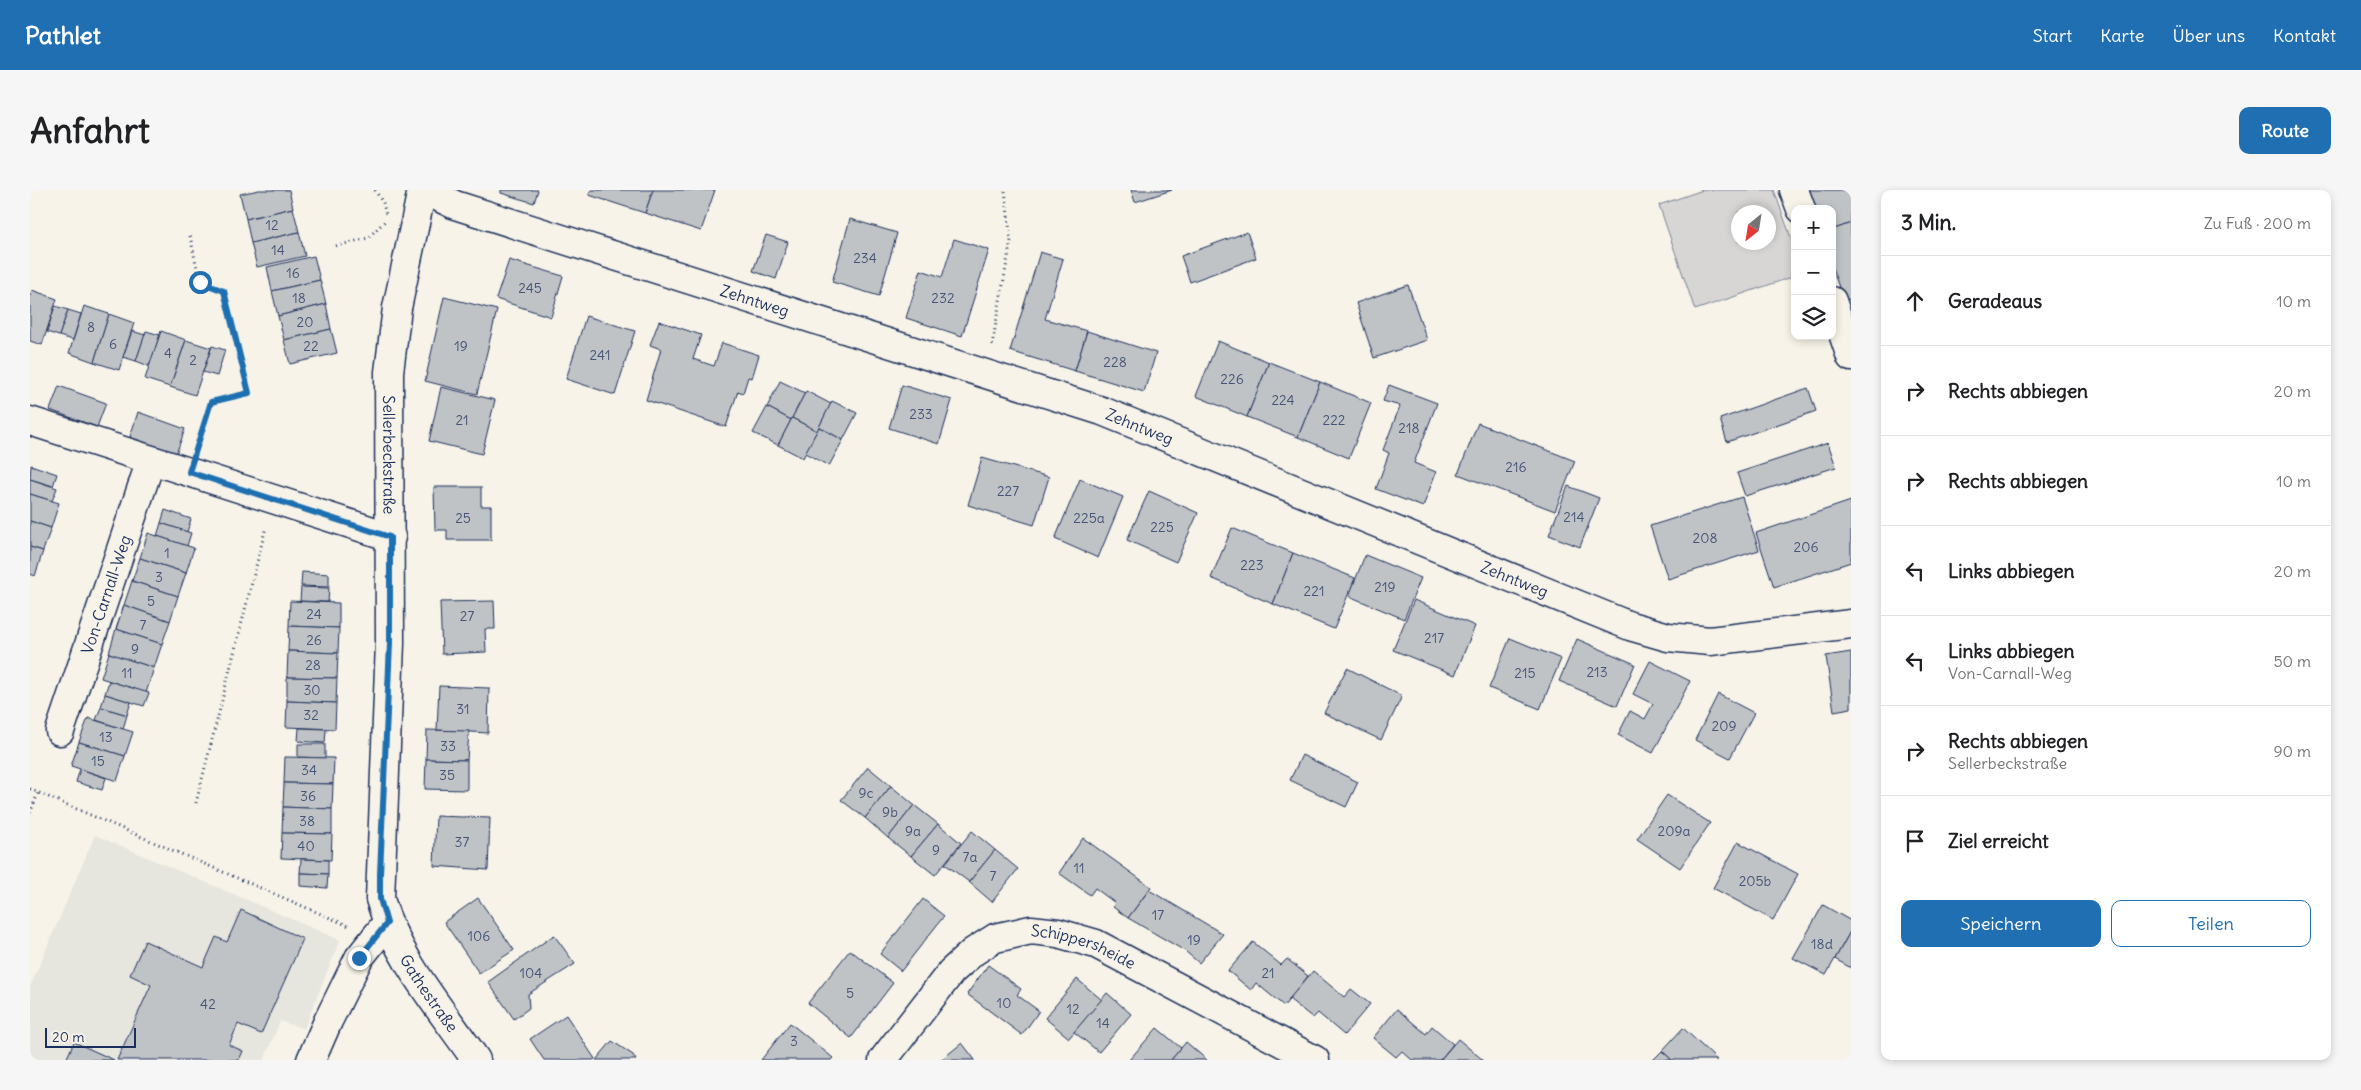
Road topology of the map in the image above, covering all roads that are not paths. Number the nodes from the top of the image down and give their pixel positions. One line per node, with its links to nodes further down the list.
1 (423, 190): 8 (street, Sellerbeckstraße); 9 (street, Zehntweg)
2 (1794, 190): 3 (street)
3 (1800, 205)
4 (1836, 313): 5 (street)
5 (1851, 357)
6 (30, 421): 7 (street)
7 (151, 460): 8 (street); 10 (street, Von-Carnall-Weg)
8 (390, 537): 11 (street, Sellerbeckstraße)
9 (1851, 624)
10 (60, 731)
11 (387, 923): 12 (street); 13 (street, Gathestraße)
12 (311, 1060)
13 (476, 1060)
14 (883, 1060): 15 (street, Schippersheide)
15 (1314, 1060)

